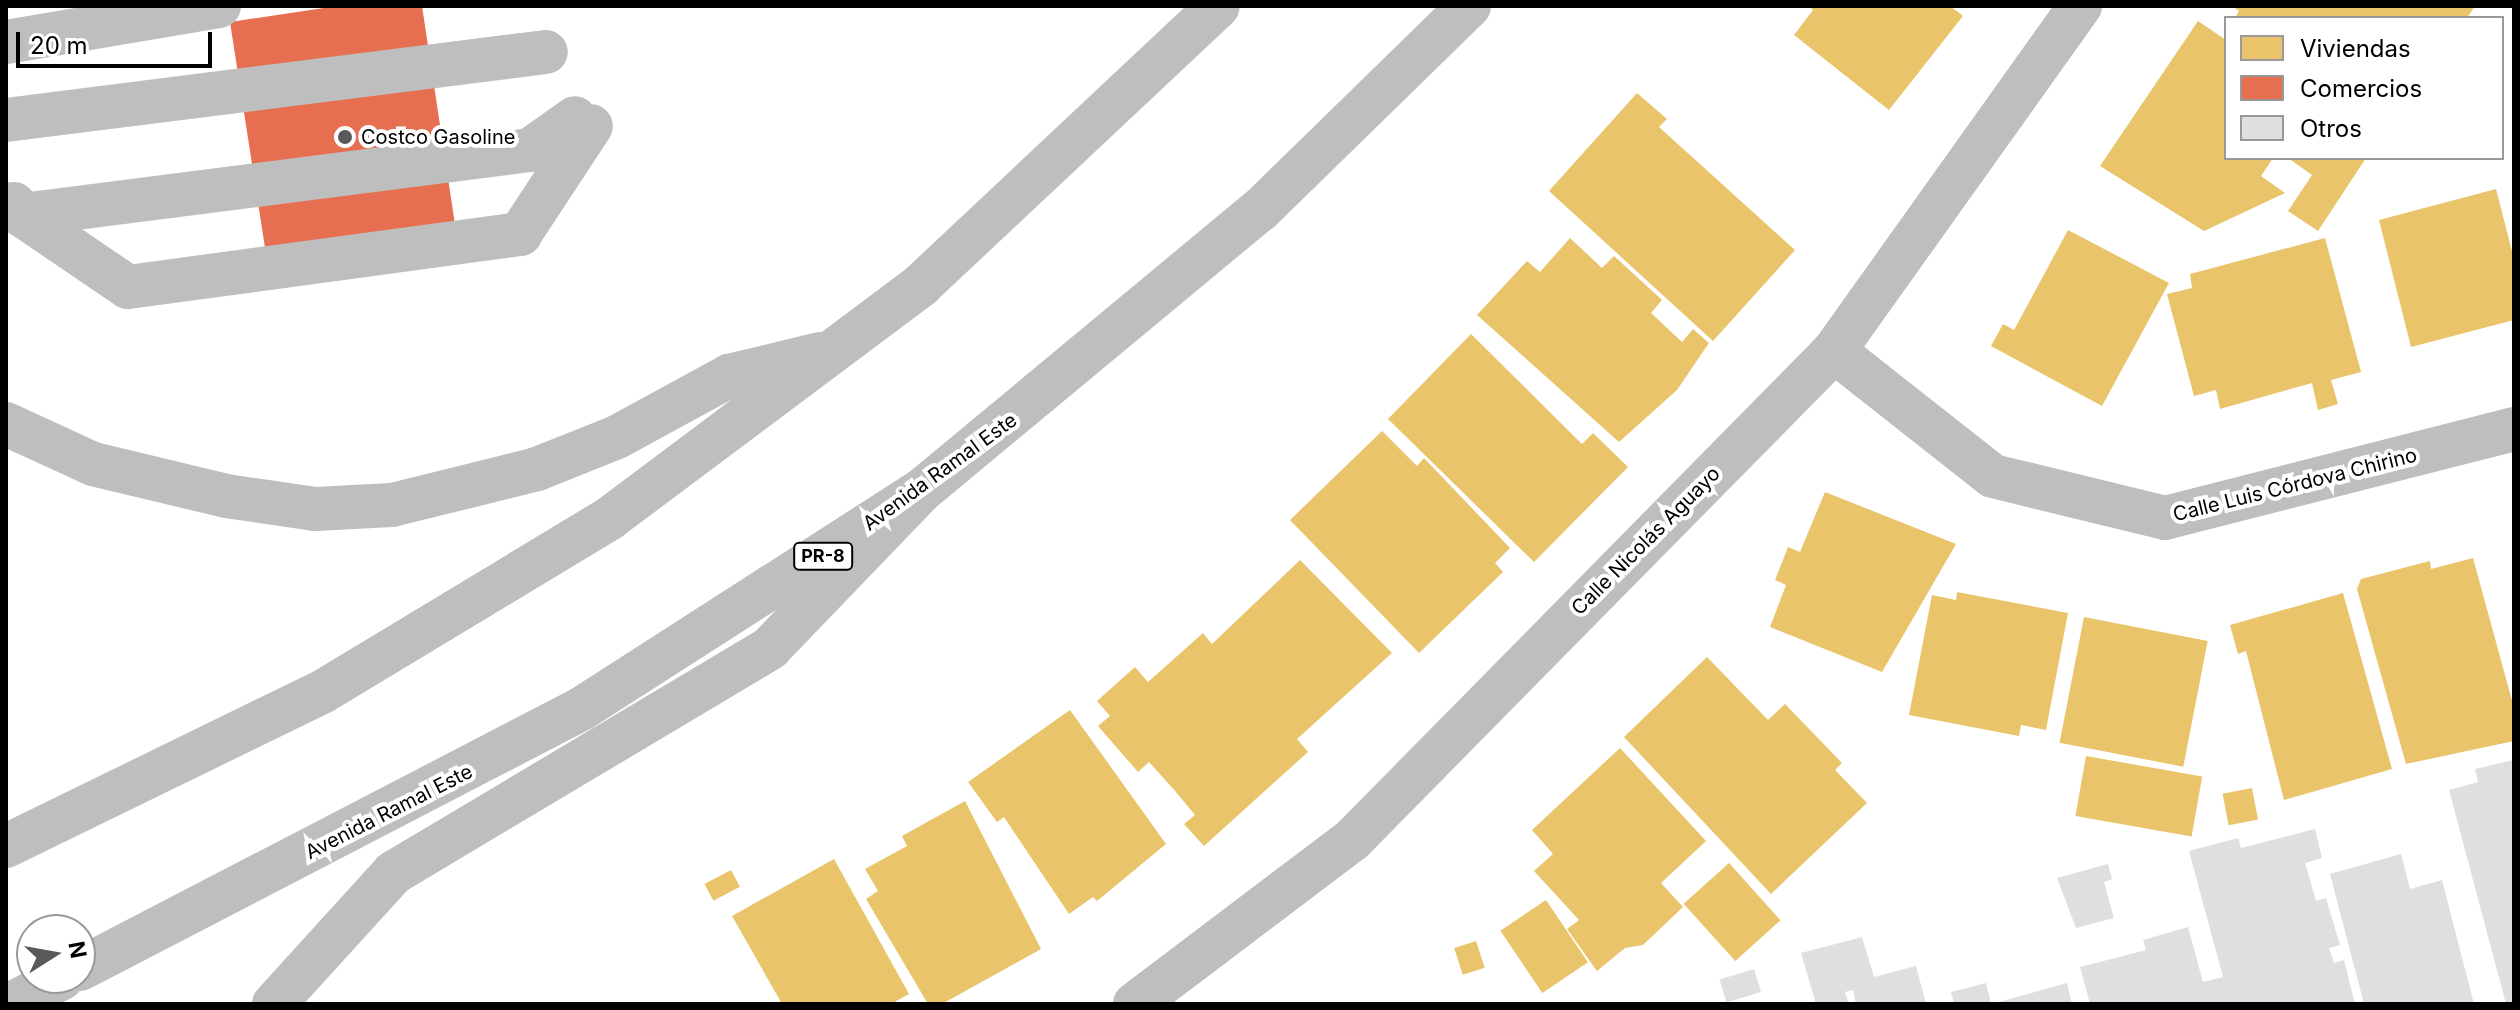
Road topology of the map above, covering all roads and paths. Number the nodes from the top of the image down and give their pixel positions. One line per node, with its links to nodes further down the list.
1 (219, 6): 5 (main road)
2 (1218, 6): 9 (main road)
3 (1469, 6): 13 (main road, Avenida Ramal Este / PR-8)
4 (2080, 6): 10 (main road, Calle Nicolás Aguayo)
5 (6, 42)
6 (546, 52): 7 (main road)
7 (6, 120)
8 (14, 204): 8 (main road)
9 (838, 350): 11 (main road); 14 (main road)
10 (1834, 351): 12 (main road, Calle Luis Córdova Chirino); 19 (main road, Calle Nicolás Aguayo)
11 (6, 424)
12 (2514, 429)
13 (921, 491): 15 (main road, Avenida Ramal Este / PR-8); 18 (main road)
14 (6, 846)
15 (96, 961)
16 (31, 994): 17 (main road)
17 (11, 1004)
18 (274, 1004)
19 (1135, 1004)

